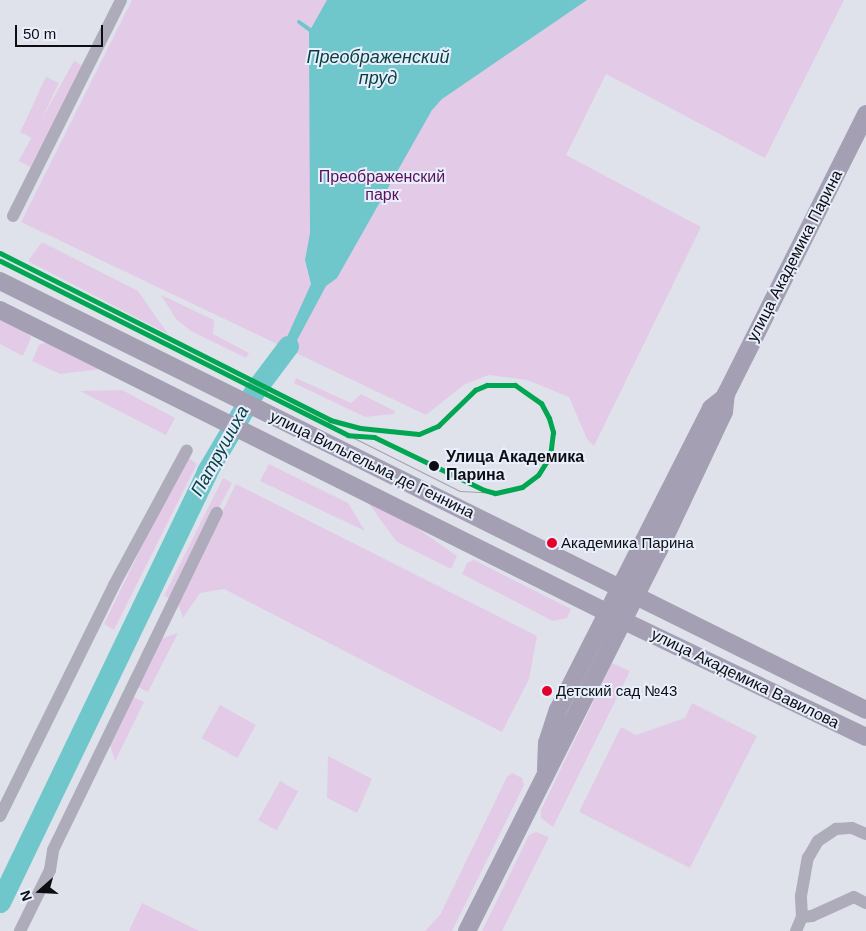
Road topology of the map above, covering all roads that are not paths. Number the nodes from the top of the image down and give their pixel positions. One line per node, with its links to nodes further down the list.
1 (121, 0): 3 (street)
2 (866, 114): 6 (street, улица Академика Парина)
3 (13, 216)
4 (0, 281): 9 (street, улица Вильгельма де Геннина)
5 (0, 310): 11 (street, улица Вильгельма де Геннина)
6 (724, 398): 9 (street, улица Академика Парина); 10 (street, улица Академика Парина)
7 (187, 450): 16 (street)
8 (217, 513): 20 (street)
9 (619, 589): 10 (street, улица Вильгельма де Геннина); 11 (street, улица Академика Парина)
10 (636, 597): 12 (street, улица Академика Парина); 13 (street, улица Академика Вавилова)
11 (607, 612): 12 (street, улица Вильгельма де Геннина); 15 (street, улица Академика Парина)
12 (624, 621): 14 (street, улица Академика Вавилова); 15 (street, улица Академика Парина)
13 (866, 710)
14 (866, 737)
15 (546, 771): 21 (street, улица Академика Парина)
16 (0, 816)
17 (866, 834): 19 (street)
18 (866, 903): 19 (street)
19 (802, 917): 22 (street)
20 (20, 931)
21 (467, 931)
22 (796, 931)

